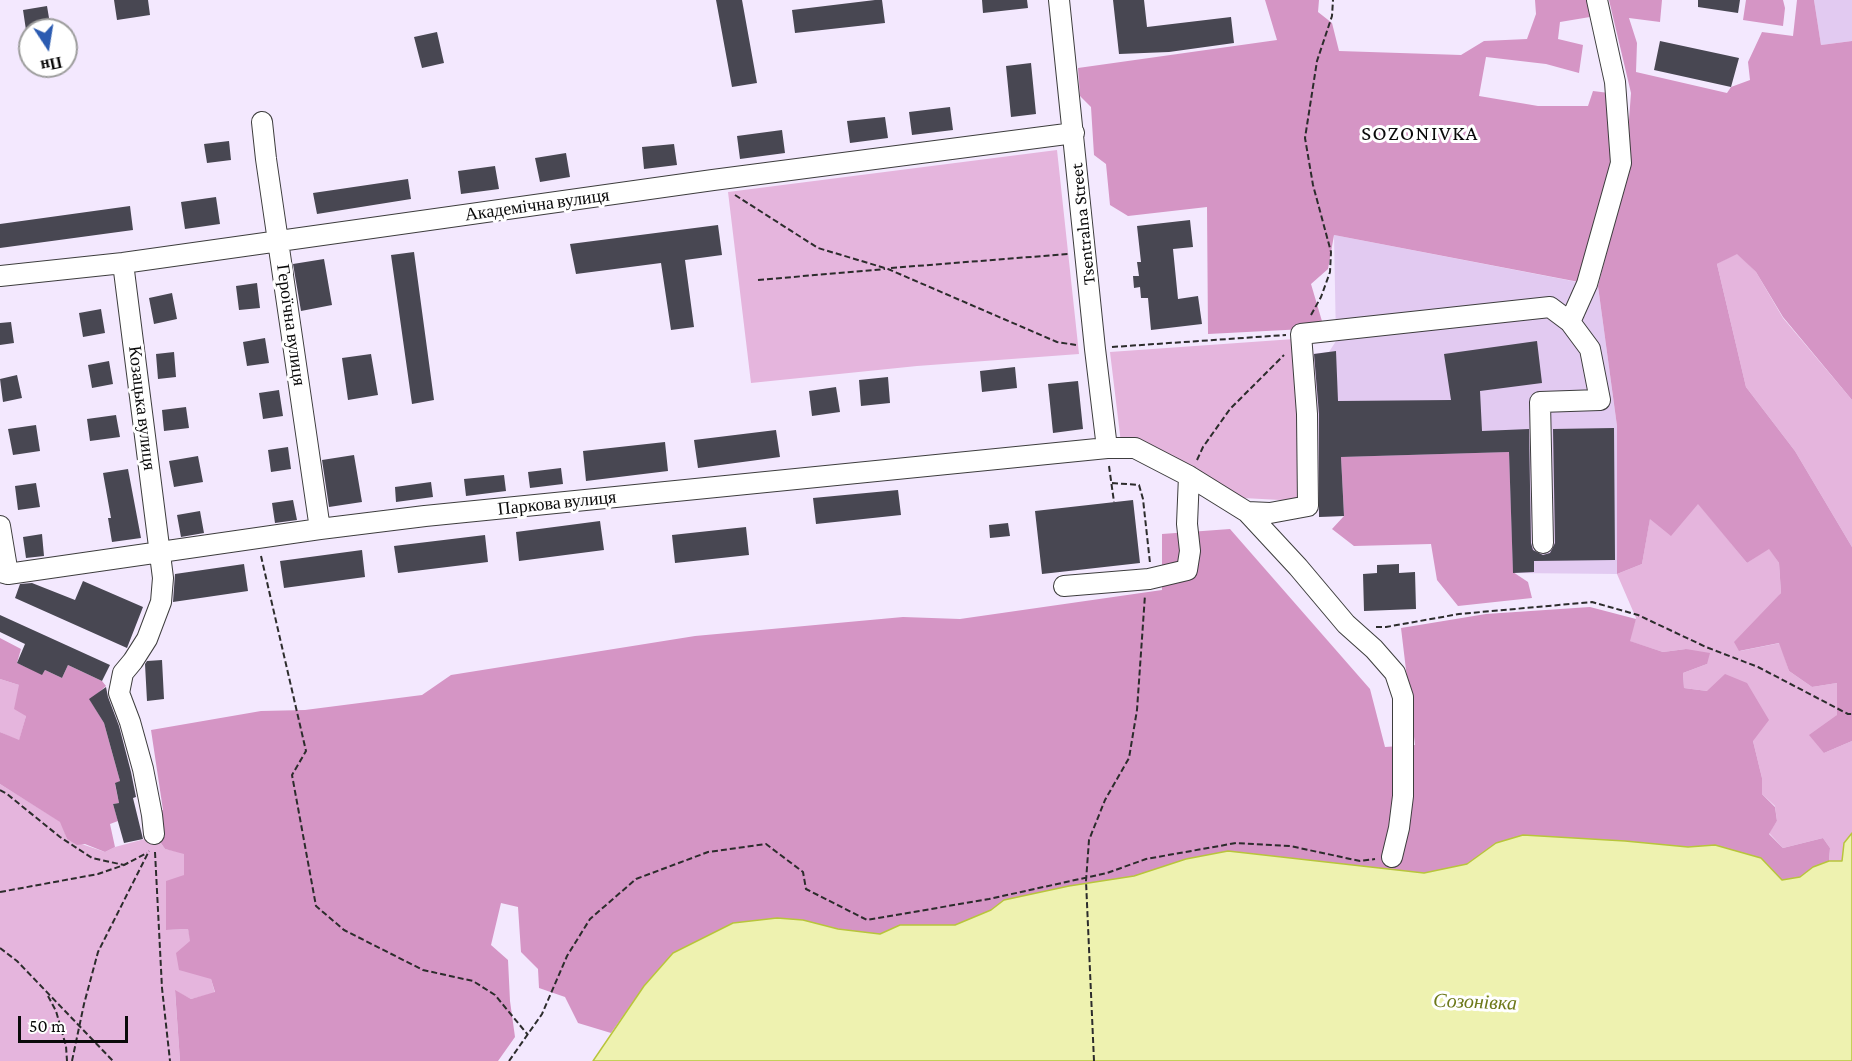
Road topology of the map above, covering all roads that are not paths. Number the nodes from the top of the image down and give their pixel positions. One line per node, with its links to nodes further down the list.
1 (1059, 0): 4 (street, Tsentralna Street)
2 (1597, 0): 8 (street)
3 (262, 122): 5 (street, Героїчна вулиця)
4 (1074, 133): 5 (street, Академічна вулиця); 9 (street, Tsentralna Street)
5 (279, 241): 6 (street, Академічна вулиця); 13 (street, Героїчна вулиця)
6 (123, 263): 7 (street, Академічна вулиця); 15 (street, Козацька вулиця)
7 (0, 276)
8 (1570, 322): 11 (street); 14 (street)
9 (1107, 448): 10 (street, Паркова вулиця); 13 (street, Паркова вулиця)
10 (1189, 476): 11 (street, Паркова вулиця); 17 (street)
11 (1247, 512): 19 (street, Паркова вулиця)
12 (0, 526): 16 (street)
13 (320, 529): 15 (street, Паркова вулиця)
14 (1543, 543)
15 (160, 553): 16 (street, Паркова вулиця); 18 (street, Козацька вулиця)
16 (4, 573)
17 (1064, 586)
18 (152, 843)
19 (1392, 857)

